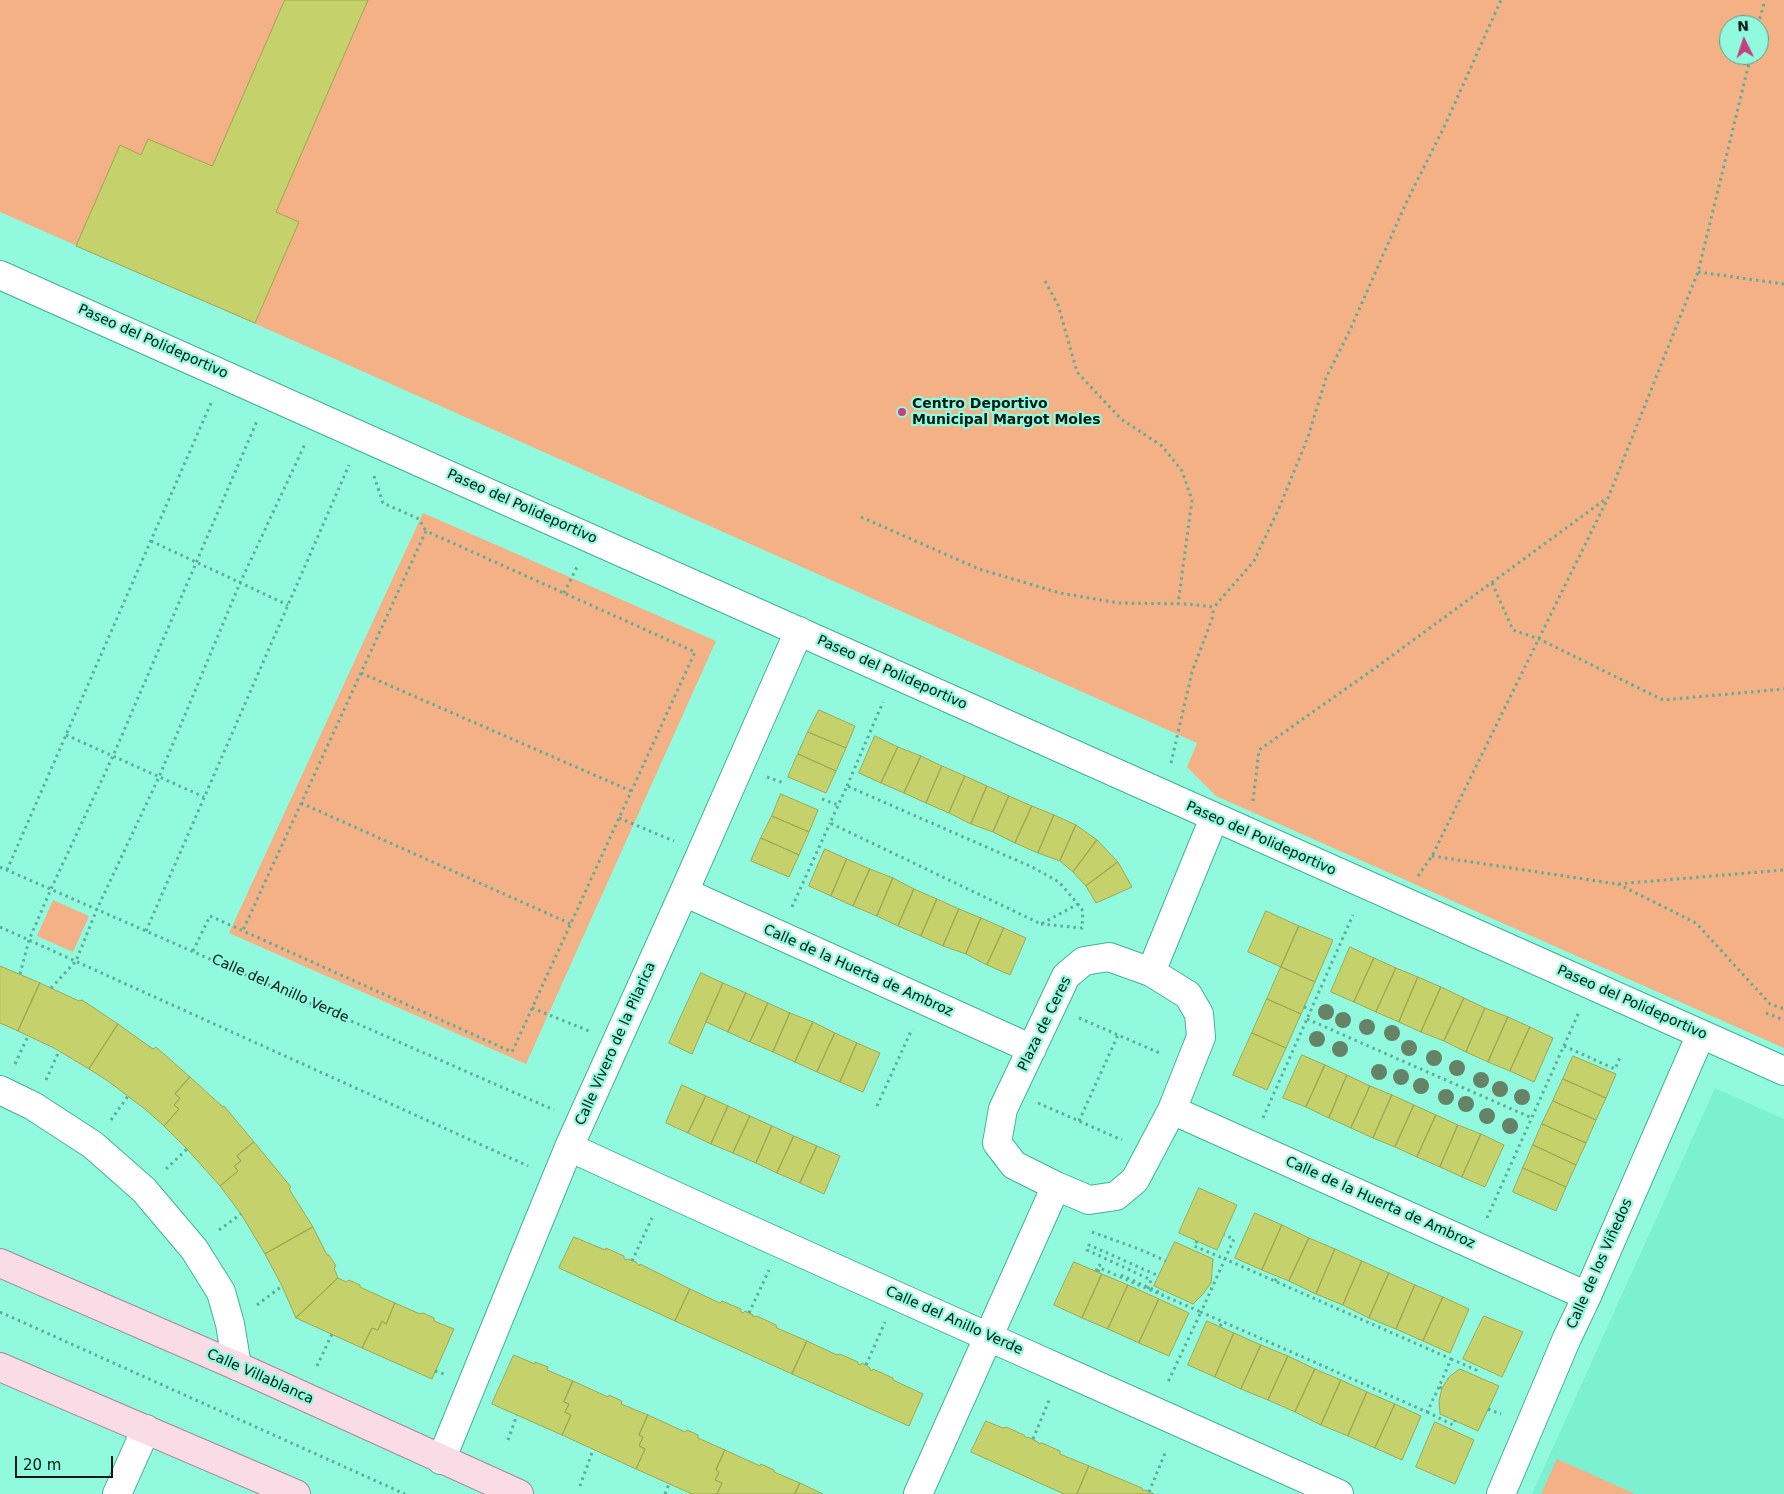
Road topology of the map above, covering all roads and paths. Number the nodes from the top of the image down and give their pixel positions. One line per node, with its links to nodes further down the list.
1 (1500, 0): 25 (path)
2 (1764, 0): 3 (path)
3 (1760, 15)
4 (1749, 65): 5 (path)
5 (1698, 272): 8 (path); 14 (path)
6 (0, 274): 26 (street, Paseo del Polideportivo)
7 (1045, 281): 23 (path)
8 (1784, 284)
9 (212, 400): 17 (path)
10 (258, 419): 18 (path)
11 (307, 440): 20 (path)
12 (351, 460): 24 (path)
13 (373, 473): 16 (path)
14 (1608, 498): 21 (path); 27 (path)
15 (861, 517): 23 (path)
16 (426, 531): 22 (path); 28 (path)
17 (151, 541): 18 (path); 31 (path)
18 (196, 563): 20 (path); 32 (path)
19 (577, 567): 22 (path)
20 (240, 583): 24 (path); 35 (path)
21 (1492, 583): 27 (path); 46 (path)
22 (564, 593): 38 (path)
23 (1178, 604): 25 (path)
24 (288, 605): 39 (path)
25 (1214, 607): 33 (path)
26 (799, 631): 44 (street, Paseo del Polideportivo); 55 (street, Calle Vivero de la Pilarica)
27 (1539, 639): 29 (path); 48 (path)
28 (361, 673): 38 (path); 41 (path)
29 (1784, 690)
30 (884, 700): 37 (path)
31 (66, 735): 32 (path); 50 (path)
32 (113, 756): 35 (path); 54 (path)
33 (1170, 763)
34 (762, 774): 36 (path)
35 (159, 776): 39 (path); 57 (path)
36 (784, 783)
37 (847, 786): 42 (path); 56 (path)
38 (631, 791): 43 (path)
39 (204, 797): 64 (path)
40 (822, 799): 42 (path)
41 (302, 803): 60 (path); 63 (path)
42 (838, 805): 45 (path)
43 (619, 818): 47 (path); 60 (path)
44 (1214, 818): 46 (street, Paseo del Polideportivo); 68 (street)
45 (830, 823): 58 (path); 61 (path)
46 (1249, 833): 82 (street, Paseo del Polideportivo)
47 (677, 842)
48 (1432, 856): 52 (path); 53 (path)
49 (0, 867): 50 (path, Calle del Anillo Verde)
50 (7, 870): 54 (path, Calle del Anillo Verde)
51 (1784, 870): 53 (path)
52 (1415, 880)
53 (1618, 884): 75 (path)
54 (50, 889): 57 (path, Calle del Anillo Verde); 65 (path)
55 (684, 892): 71 (street, Calle de la Huerta de Ambroz); 102 (street, Calle Vivero de la Pilarica)
56 (1078, 904): 61 (path); 61 (path)
57 (97, 908): 64 (path, Calle del Anillo Verde); 67 (path)
58 (791, 910)
59 (1353, 915): 76 (path)
60 (571, 924): 74 (path)
61 (1042, 924)
62 (0, 927): 65 (path)
63 (243, 930): 66 (path); 74 (path)
64 (146, 931): 66 (path, Calle del Anillo Verde)
65 (29, 940): 67 (path); 69 (path)
66 (193, 951): 97 (path, Calle del Anillo Verde)
67 (76, 960): 70 (path); 105 (path)
68 (1151, 972): 72 (street, Plaza de Ceres); 89 (street, Plaza de Ceres)
69 (20, 974)
70 (51, 988)
71 (925, 1000): 86 (street, Calle de la Huerta de Ambroz); 95 (path)
72 (1052, 1007): 83 (path); 86 (street, Plaza de Ceres)
73 (1304, 1007): 76 (path)
74 (532, 1008): 81 (path)
75 (1784, 1009)
76 (1311, 1010): 79 (path)
77 (1579, 1012): 85 (path)
78 (1766, 1013): 80 (path)
79 (1307, 1019): 98 (path); 99 (path)
80 (1784, 1020)
81 (591, 1032)
82 (1701, 1034): 90 (street, Paseo del Polideportivo); 131 (street, Calle de los Viñedos)
83 (1118, 1035): 89 (path); 100 (path)
84 (28, 1036): 91 (path)
85 (1564, 1046): 88 (path); 99 (path)
86 (1032, 1049): 93 (street, Plaza de Ceres)
87 (59, 1051): 92 (path)
88 (1621, 1054)
89 (1190, 1066): 96 (street, Plaza de Ceres)
90 (1784, 1072)
91 (7, 1079): 151 (street)
92 (45, 1081)
93 (1011, 1092): 100 (path); 107 (street, Plaza de Ceres)
94 (128, 1096): 101 (path)
95 (877, 1106)
96 (1172, 1110): 104 (street, Plaza de Ceres); 131 (street, Calle de la Huerta de Ambroz)
97 (559, 1112)
98 (1264, 1116)
99 (1532, 1118): 110 (path)
100 (1079, 1121): 104 (path)
101 (107, 1125)
102 (569, 1147): 143 (street, Calle del Anillo Verde); 175 (street, Calle Vivero de la Pilarica)
103 (187, 1149): 106 (path)
104 (1150, 1153): 107 (street, Plaza de Ceres)
105 (532, 1168)
106 (161, 1174)
107 (1056, 1186): 143 (street)
108 (240, 1214): 111 (path)
109 (652, 1218): 116 (path)
110 (1485, 1223)
111 (212, 1235)
112 (1224, 1235): 115 (path)
113 (1197, 1241): 115 (path)
114 (1139, 1249): 117 (path)
115 (1225, 1259): 120 (path); 136 (path)
116 (632, 1260)
117 (1166, 1261)
118 (0, 1263): 151 (main road, Calle Villablanca)
119 (1250, 1264): 120 (path)
120 (1249, 1269): 126 (path)
121 (769, 1270): 137 (path)
122 (1097, 1271): 125 (path)
123 (1159, 1276): 127 (path)
124 (1278, 1277): 126 (path)
125 (1124, 1280): 127 (path); 129 (path)
126 (1275, 1281): 130 (path)
127 (1148, 1289): 129 (path)
128 (1305, 1289): 130 (path)
129 (1153, 1293): 133 (path); 133 (path)
130 (1303, 1294): 147 (path)
131 (1587, 1296): 186 (street, Calle de los Viñedos)
132 (1187, 1301): 133 (path)
133 (1180, 1303): 134 (path); 136 (path)
134 (1178, 1308)
135 (0, 1312): 181 (path)
136 (1201, 1312): 139 (path); 158 (path)
137 (749, 1313)
138 (885, 1322): 150 (path)
139 (1223, 1322): 140 (path); 142 (path)
140 (1220, 1326)
141 (332, 1334): 152 (path)
142 (1252, 1334): 144 (path); 145 (path)
143 (988, 1337): 184 (street); 185 (street, Calle del Anillo Verde)
144 (1249, 1340)
145 (1280, 1347): 146 (path); 148 (path)
146 (1277, 1352)
147 (1451, 1359): 156 (path); 166 (path)
148 (1307, 1360): 149 (path); 154 (path)
149 (1305, 1364)
150 (866, 1365)
151 (237, 1366): 175 (main road, Calle Villablanca)
152 (317, 1366)
153 (0, 1367): 170 (main road)
154 (1334, 1371): 155 (path); 157 (path)
155 (1332, 1376)
156 (1475, 1376)
157 (1359, 1382): 159 (path); 161 (path)
158 (1167, 1383)
159 (1357, 1388)
160 (1054, 1390): 171 (path)
161 (1388, 1395): 162 (path); 163 (path)
162 (1385, 1400)
163 (1413, 1406): 165 (path); 166 (path)
164 (1488, 1409): 167 (path)
165 (1411, 1411)
166 (1427, 1412): 169 (path)
167 (1501, 1414)
168 (517, 1415): 172 (path)
169 (1453, 1425): 169 (path)
170 (146, 1429): 179 (street); 180 (main road)
171 (1033, 1439)
172 (508, 1440)
173 (1170, 1443): 178 (path)
174 (593, 1450): 177 (path)
175 (441, 1460): 182 (main road, Calle Villablanca)
176 (669, 1484): 183 (path)
177 (580, 1486)
178 (1149, 1492)
179 (117, 1494)
180 (296, 1494)
181 (406, 1494)
182 (519, 1494)
183 (665, 1494)
184 (918, 1494)
185 (1339, 1494)
186 (1501, 1494)

